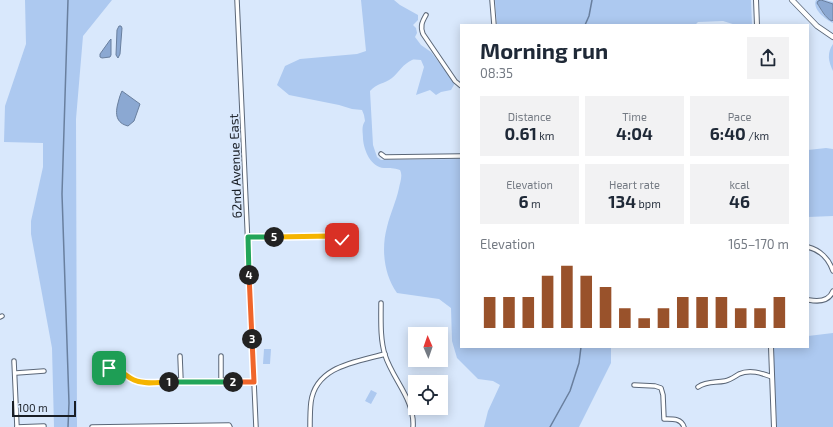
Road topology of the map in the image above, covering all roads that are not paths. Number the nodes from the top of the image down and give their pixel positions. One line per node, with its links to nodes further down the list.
1 (237, 0): 12 (street, 62nd Avenue East)
2 (492, 0): 6 (street)
3 (756, 0): 7 (street)
4 (792, 0): 8 (main road)
5 (426, 15): 9 (street)
6 (494, 24)
7 (757, 24)
8 (833, 37)
9 (460, 85)
10 (381, 154): 11 (street)
11 (460, 156)
12 (248, 237): 13 (street); 30 (street, 62nd Avenue East)
13 (342, 240)
14 (809, 248): 15 (street)
15 (833, 271)
16 (833, 291): 17 (street)
17 (809, 300)
18 (381, 303): 20 (street)
19 (771, 348): 27 (street)
20 (385, 354): 38 (street); 39 (street)
21 (180, 356): 28 (street)
22 (221, 356): 29 (street)
23 (14, 361): 26 (street)
24 (98, 367): 28 (street)
25 (44, 371): 26 (street)
26 (16, 373): 35 (street)
27 (772, 377): 32 (street); 41 (street)
28 (181, 381): 29 (street)
29 (221, 381): 30 (street)
30 (254, 382): 37 (street, 62nd Avenue East)
31 (634, 385): 40 (street)
32 (698, 387)
33 (44, 426): 35 (street)
34 (229, 426): 36 (street)
35 (17, 427)
36 (92, 427)
37 (256, 427)
38 (310, 427)
39 (412, 427)
40 (684, 427)
41 (774, 427)

